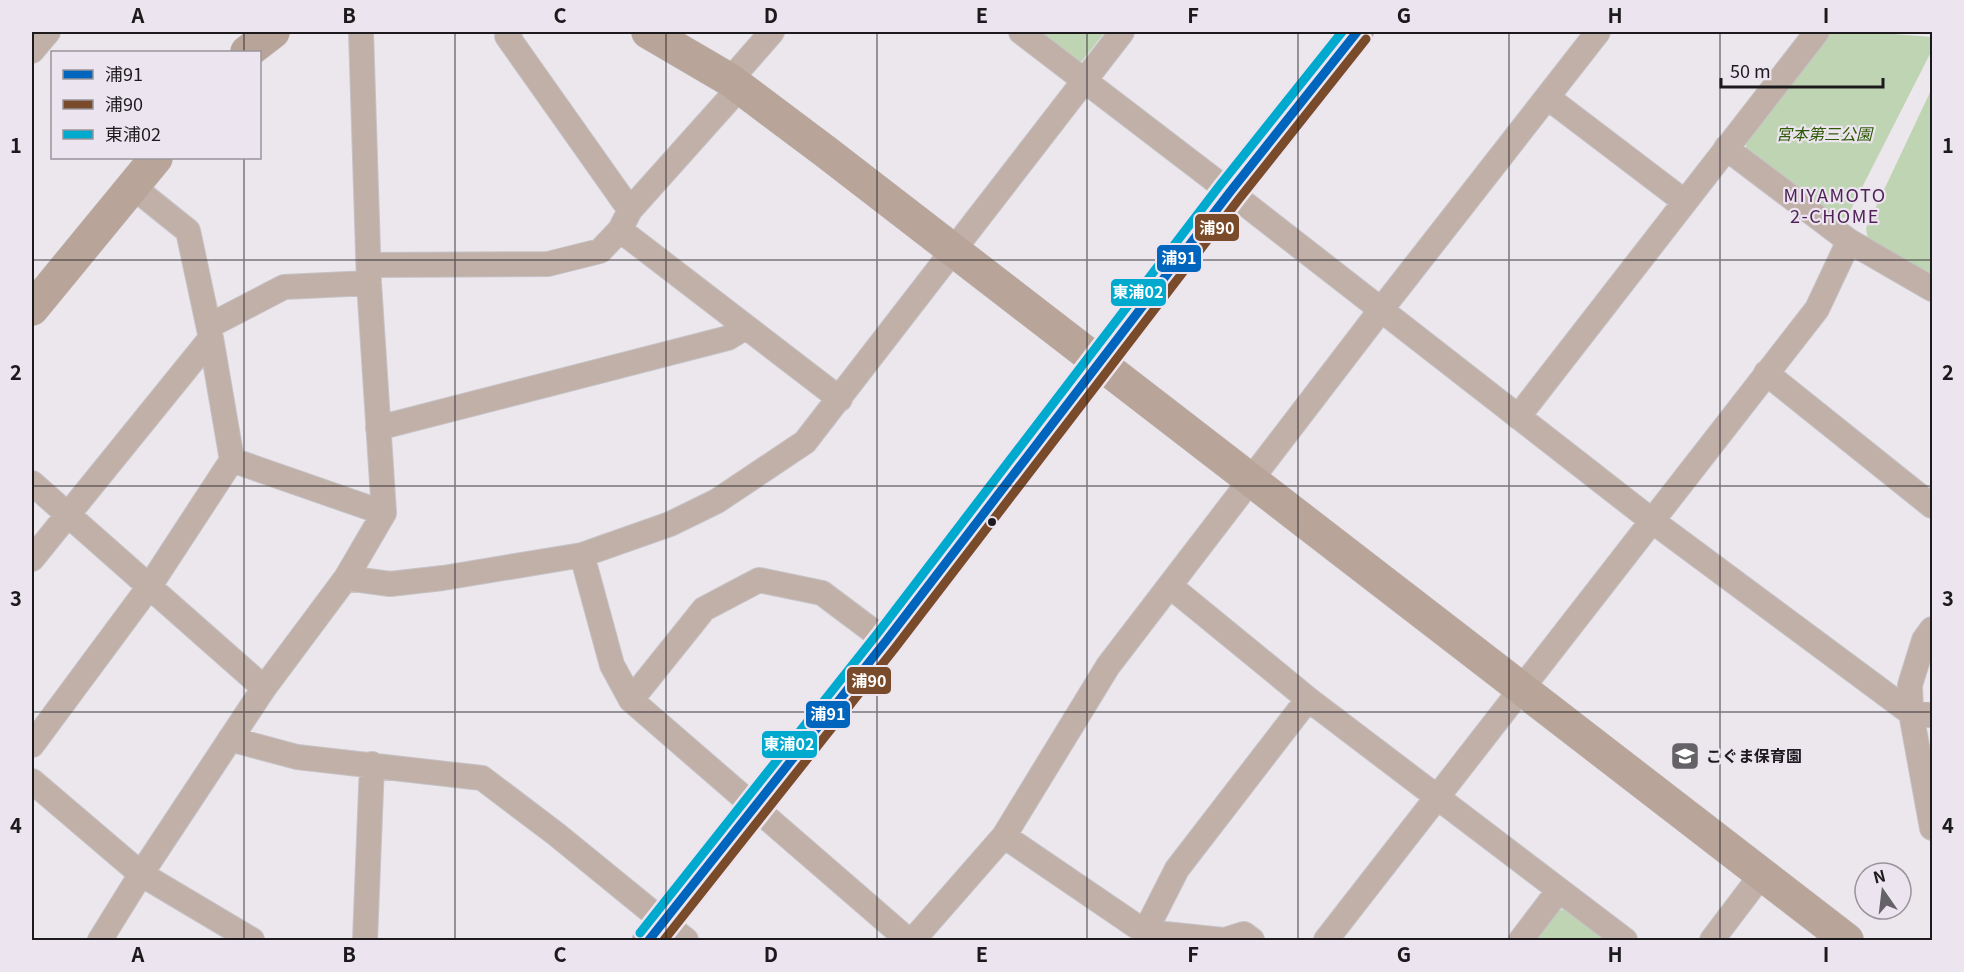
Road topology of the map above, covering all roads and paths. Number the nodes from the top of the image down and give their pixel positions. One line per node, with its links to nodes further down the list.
1 (48, 32): 12 (street)
2 (273, 32): 13 (street)
3 (361, 32): 25 (street)
4 (510, 32): 22 (street)
5 (648, 32): 15 (street)
6 (772, 32): 15 (street)
7 (1021, 32): 14 (street)
8 (1122, 32): 14 (street)
9 (1357, 32): 20 (street)
10 (1598, 32): 16 (street)
11 (1817, 32): 17 (street)
12 (32, 51)
13 (248, 51)
14 (1084, 80): 20 (street); 24 (street)
15 (735, 83): 22 (street); 24 (street)
16 (1546, 97): 21 (street); 28 (street)
17 (1726, 148): 21 (street); 23 (street)
18 (155, 159): 19 (street)
19 (132, 186): 27 (street); 30 (street)
20 (1230, 192): 28 (street); 31 (street)
21 (1685, 202): 34 (street)
22 (625, 220): 25 (street); 29 (street)
23 (1850, 241): 26 (street); 32 (street)
24 (953, 248): 31 (street); 33 (street)
25 (369, 274): 30 (street); 35 (street)
26 (1932, 289)
27 (32, 309)
28 (1380, 311): 34 (street); 37 (street)
29 (746, 327): 33 (street); 35 (street)
30 (210, 332): 36 (street); 41 (street)
31 (1100, 363): 37 (street); 49 (street)
32 (1766, 373): 39 (street); 42 (street)
33 (840, 399): 43 (street)
34 (1518, 417): 42 (street)
35 (378, 428): 40 (street)
36 (232, 460): 40 (street); 47 (street)
37 (1252, 479): 46 (street); 51 (street)
38 (32, 483): 41 (street)
39 (1932, 506)
40 (384, 513): 45 (street)
41 (67, 514): 44 (street); 47 (street)
42 (1651, 520): 51 (street); 54 (street)
43 (582, 555): 45 (street); 53 (street)
44 (32, 559)
45 (346, 578): 50 (street)
46 (1170, 586): 52 (street); 62 (street)
47 (149, 587): 50 (street); 56 (street)
48 (1932, 629): 54 (street)
49 (886, 641): 53 (street); 60 (street)
50 (264, 688): 55 (street)
51 (1523, 689): 59 (street); 64 (street)
52 (1308, 699): 59 (street); 67 (street)
53 (631, 700): 60 (street)
54 (1922, 714): 61 (street)
55 (230, 739): 57 (street); 63 (street)
56 (32, 745)
57 (372, 764): 66 (street); 70 (street)
58 (32, 781): 63 (street)
59 (1438, 798): 65 (street); 75 (street)
60 (754, 807): 66 (street); 71 (street)
61 (1932, 828)
62 (1004, 836): 67 (street); 72 (street)
63 (141, 874): 68 (street); 69 (street)
64 (1761, 874): 78 (street); 79 (street)
65 (1559, 890): 76 (street); 77 (street)
66 (667, 934)
67 (1145, 935): 73 (street)
68 (100, 940)
69 (252, 940)
70 (365, 940)
71 (908, 940)
72 (913, 940)
73 (1224, 940): 74 (street)
74 (1252, 940)
75 (1326, 940)
76 (1521, 940)
77 (1625, 940)
78 (1712, 940)
79 (1847, 940)

